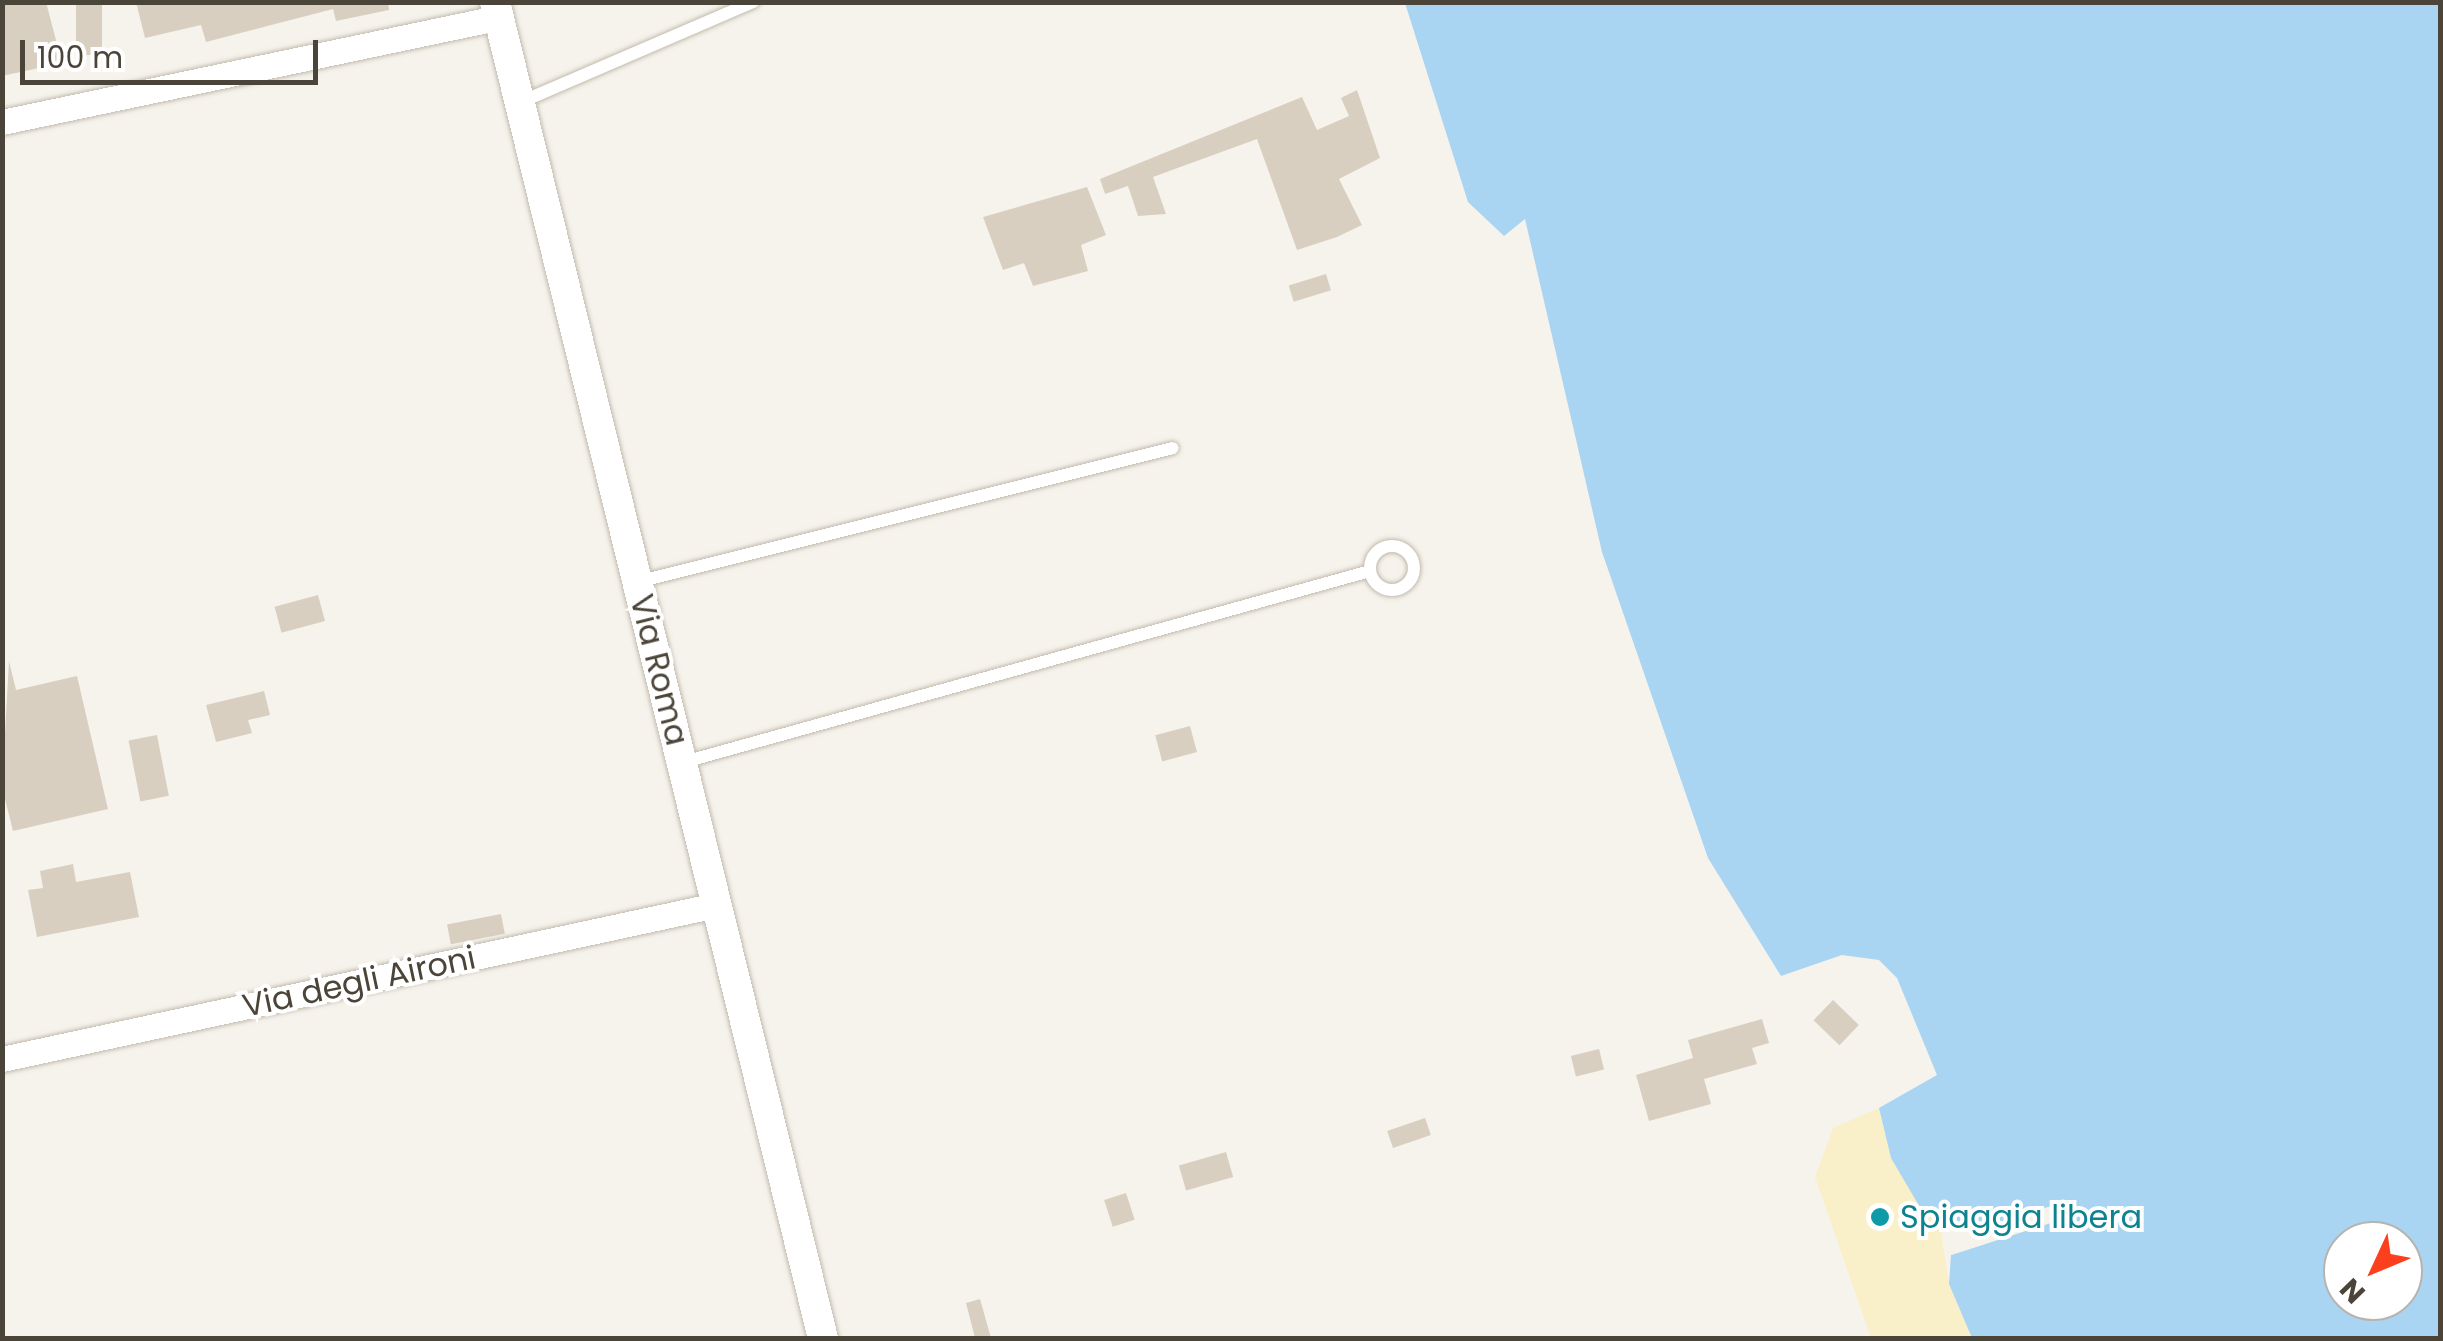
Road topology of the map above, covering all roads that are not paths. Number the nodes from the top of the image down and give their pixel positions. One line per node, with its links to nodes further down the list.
1 (752, 2): 3 (lane)
2 (498, 10): 3 (street, Via Roma); 4 (street)
3 (521, 102): 7 (street, Via Roma)
4 (2, 122)
5 (1174, 448): 7 (lane)
6 (1370, 572): 8 (lane)
7 (637, 582): 8 (street, Via Roma)
8 (681, 763): 9 (street, Via Roma)
9 (716, 905): 10 (street, Via degli Aironi); 11 (street, Via Roma)
10 (2, 1058)
11 (822, 1338)

